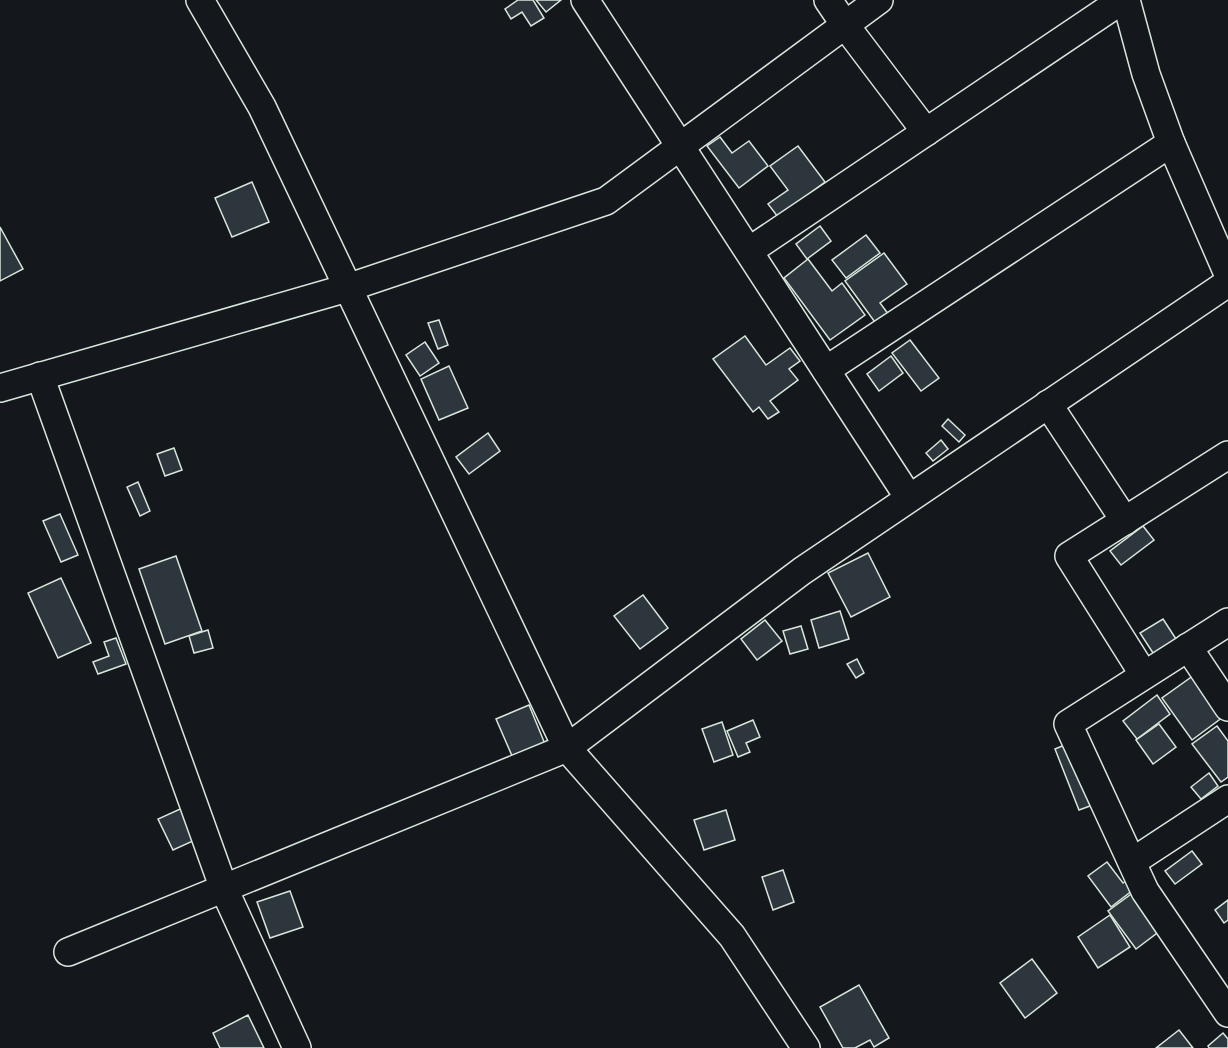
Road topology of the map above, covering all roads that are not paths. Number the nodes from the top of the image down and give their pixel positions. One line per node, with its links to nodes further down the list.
1 (200, 0): 13 (street)
2 (585, 0): 9 (street)
3 (828, 0): 6 (street)
4 (879, 0): 6 (street)
5 (1124, 0): 7 (street); 8 (street)
6 (845, 25): 7 (street); 9 (street)
7 (926, 132): 10 (street)
8 (1172, 142): 11 (street); 14 (street)
9 (681, 146): 10 (street); 13 (street)
10 (749, 251): 14 (street)
11 (1228, 274)
12 (1228, 283): 17 (street)
13 (347, 288): 15 (street); 25 (street)
14 (826, 370): 19 (street)
15 (40, 376): 16 (street); 28 (street)
16 (0, 388)
17 (1048, 404): 19 (street); 20 (street)
18 (1228, 455): 20 (street)
19 (909, 498): 25 (street)
20 (1125, 521): 23 (street)
21 (1228, 622): 22 (street)
22 (1188, 647): 23 (street); 24 (street)
23 (1144, 675): 27 (street)
24 (1228, 707)
25 (567, 748): 28 (street); 32 (street)
26 (1228, 799): 27 (street)
27 (1132, 862): 30 (street)
28 (224, 889): 29 (street); 31 (street)
29 (68, 952)
30 (1228, 1013)
31 (297, 1048)
32 (806, 1048)

